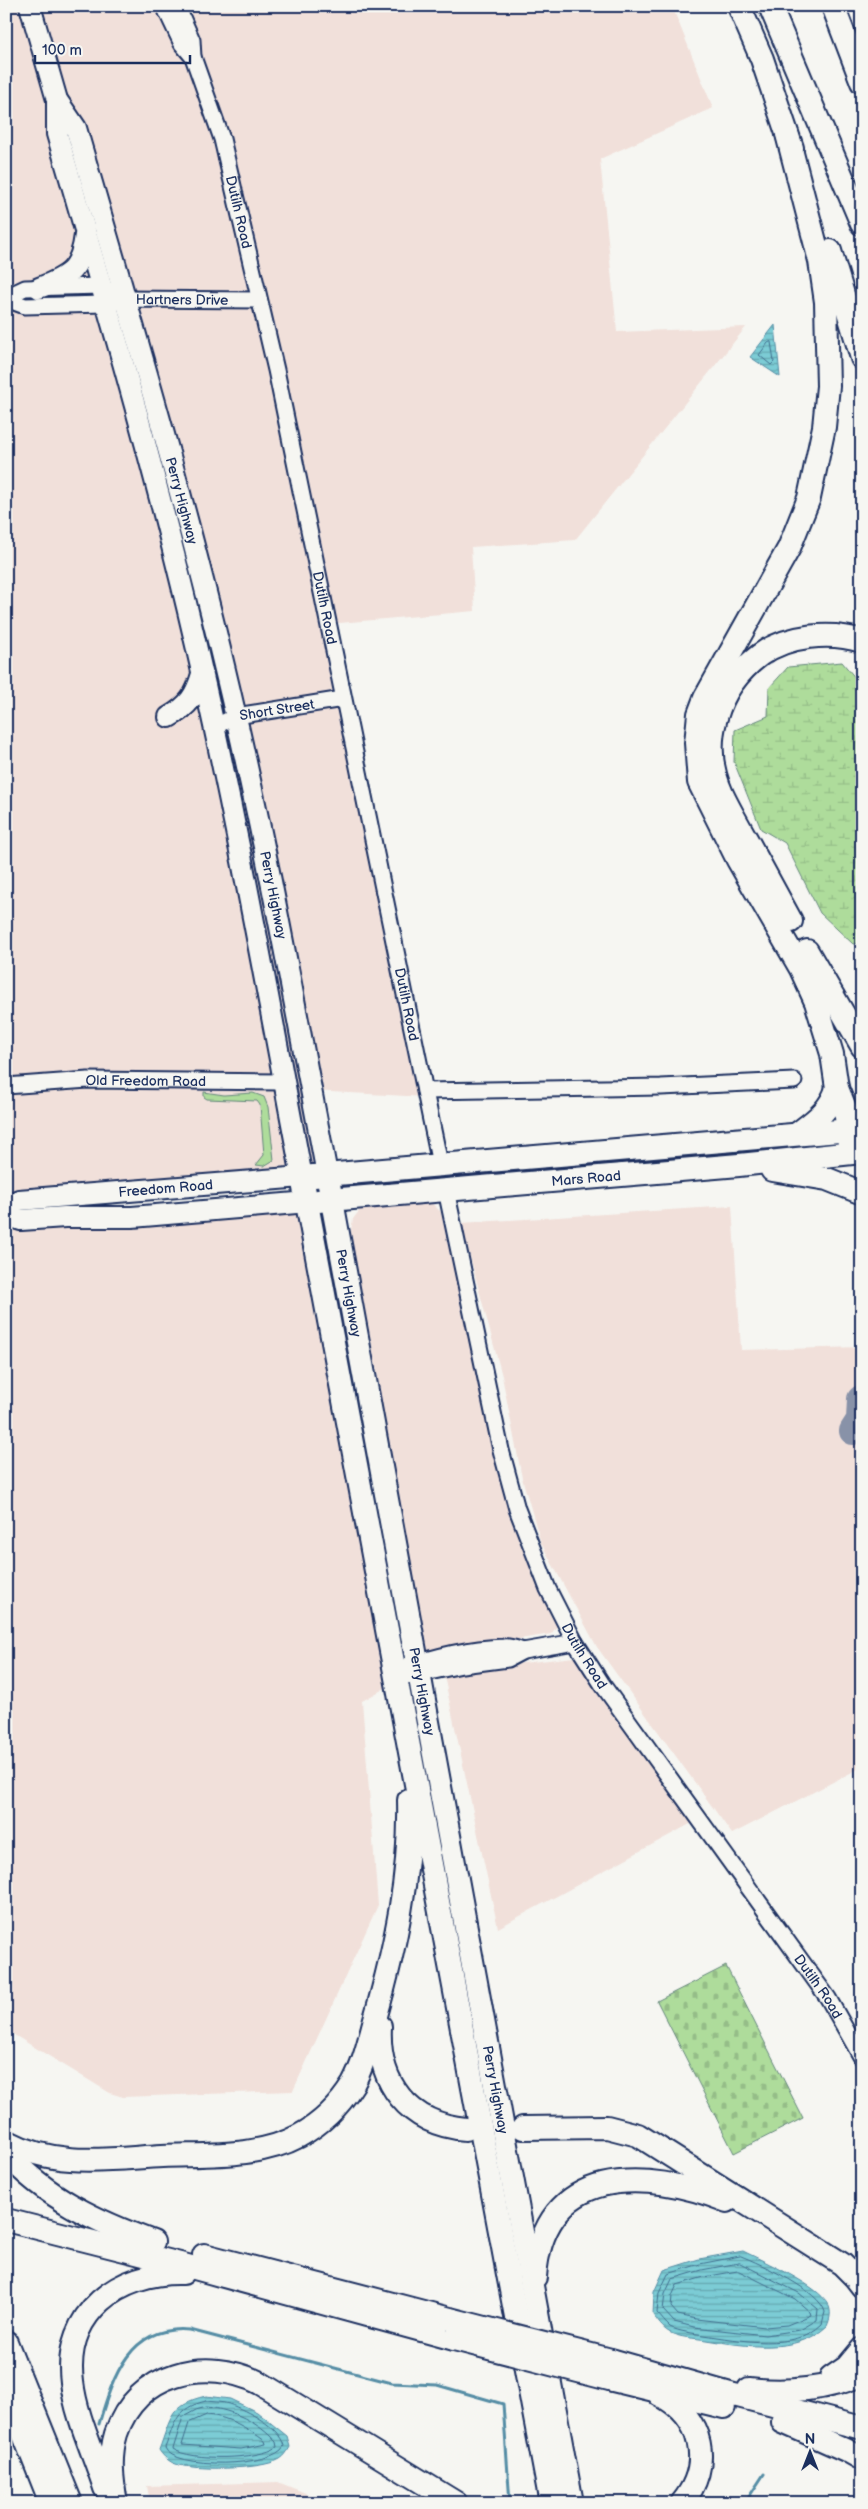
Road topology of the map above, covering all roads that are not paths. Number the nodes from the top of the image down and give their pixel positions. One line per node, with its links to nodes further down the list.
1 (30, 6): 10 (main road, Perry Highway)
2 (164, 6): 7 (street, Dutilh Road)
3 (177, 6): 7 (street, Dutilh Road)
4 (740, 6): 11 (highway)
5 (770, 6): 12 (highway)
6 (834, 10): 8 (highway); 9 (highway)
7 (193, 57): 18 (street, Dutilh Road)
8 (862, 74)
9 (862, 82)
10 (58, 100): 13 (main road, Perry Highway); 17 (main road, Perry Highway)
11 (787, 134): 19 (highway); 30 (highway)
12 (862, 224)
13 (86, 233): 14 (main road); 15 (main road, Perry Highway)
14 (39, 288): 15 (street); 16 (street)
15 (103, 295): 16 (street); 17 (street, Hartners Drive); 21 (main road, Perry Highway)
16 (6, 298)
17 (125, 299): 18 (street, Hartners Drive); 23 (main road, Perry Highway)
18 (259, 300): 22 (street, Dutilh Road)
19 (862, 358)
20 (862, 641): 26 (highway)
21 (202, 674): 24 (main road); 25 (main road, Perry Highway)
22 (343, 699): 23 (street, Short Street); 31 (street, Dutilh Road)
23 (236, 716): 25 (street, Short Street); 37 (main road, Perry Highway)
24 (170, 717)
25 (212, 721): 28 (main road, Perry Highway)
26 (862, 1046)
27 (794, 1081): 31 (street)
28 (284, 1082): 29 (street, Old Freedom Road); 38 (main road, Perry Highway)
29 (6, 1086)
30 (837, 1088): 32 (highway); 33 (highway)
31 (425, 1091): 35 (street, Dutilh Road)
32 (855, 1130): 33 (highway, Mars Road); 34 (highway)
33 (797, 1134): 35 (highway, Mars Road)
34 (856, 1152): 36 (highway, Mars Road)
35 (440, 1164): 37 (highway, Mars Road)
36 (739, 1165): 39 (highway, Mars Road); 40 (highway)
37 (327, 1174): 38 (highway, Freedom Road); 41 (highway, Perry Highway)
38 (302, 1177): 42 (highway, Perry Highway); 43 (main road, Freedom Road)
39 (446, 1190): 41 (highway, Mars Road); 45 (street, Dutilh Road)
40 (862, 1193)
41 (333, 1200): 42 (highway, Mars Road); 46 (highway, Perry Highway)
42 (308, 1202): 44 (main road, Freedom Road); 46 (highway, Perry Highway)
43 (6, 1205)
44 (6, 1215)
45 (576, 1642): 46 (street); 49 (street, Dutilh Road)
46 (407, 1672): 47 (highway, Perry Highway); 59 (highway, Perry Highway)
47 (408, 1734): 48 (highway); 79 (highway, Perry Highway)
48 (383, 1990): 51 (highway); 52 (highway)
49 (862, 2058)
50 (523, 2128): 55 (highway)
51 (466, 2129)
52 (6, 2141)
53 (6, 2153): 56 (highway)
54 (12, 2216): 56 (highway); 57 (highway)
55 (782, 2226): 58 (highway); 59 (highway)
56 (153, 2242): 60 (highway)
57 (212, 2274): 60 (highway); 76 (highway)
58 (862, 2286)
59 (533, 2295): 73 (highway, Perry Highway)
60 (452, 2329): 63 (highway, bridge)
61 (6, 2342): 75 (highway)
62 (862, 2349): 67 (highway)
63 (612, 2370): 65 (highway); 66 (highway)
64 (862, 2374): 67 (highway)
65 (686, 2380): 67 (highway); 70 (highway)
66 (636, 2385): 69 (highway); 81 (highway)
67 (807, 2388)
68 (6, 2390): 74 (highway)
69 (783, 2422): 71 (highway); 72 (highway)
70 (862, 2428)
71 (862, 2440)
72 (862, 2460)
73 (570, 2492): 80 (highway)
74 (51, 2503)
75 (71, 2503)
76 (110, 2503)
77 (116, 2503): 78 (highway)
78 (456, 2503)
79 (551, 2503)
80 (586, 2503)
81 (682, 2503)

